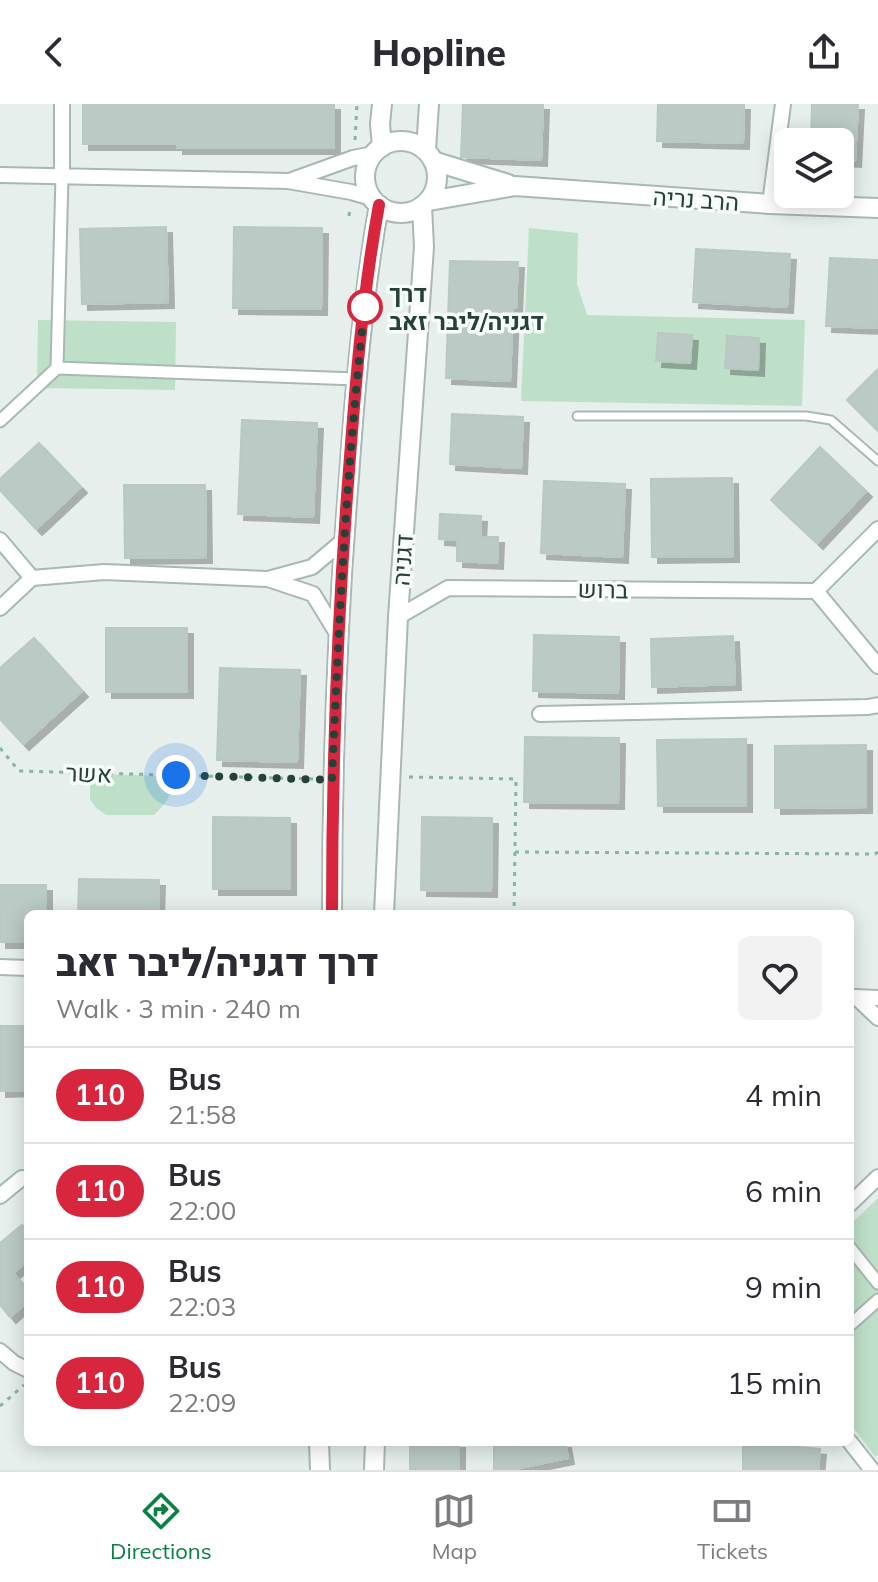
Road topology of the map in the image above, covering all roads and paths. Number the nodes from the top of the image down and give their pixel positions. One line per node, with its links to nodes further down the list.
1 (62, 104): 8 (street)
2 (382, 104): 5 (street)
3 (429, 104): 6 (street)
4 (783, 104): 13 (street)
5 (378, 151): 6 (street); 9 (street); 11 (street)
6 (430, 156): 10 (street, הרב נריה); 12 (street)
7 (0, 175): 8 (street)
8 (62, 176): 9 (street); 15 (street)
9 (288, 181): 11 (street)
10 (515, 186): 12 (street, הרב נריה); 13 (street, הרב נריה)
11 (375, 201): 12 (street); 16 (street)
12 (426, 203): 27 (street, דגניה)
13 (770, 204): 14 (street, הרב נריה)
14 (878, 208)
15 (57, 368): 16 (street); 18 (street)
16 (356, 379): 22 (street)
17 (577, 416): 19 (lane)
18 (0, 421)
19 (878, 461)
20 (878, 529): 25 (street)
21 (0, 540): 23 (street)
22 (344, 540): 24 (street); 28 (street)
23 (32, 578): 24 (street); 26 (street)
24 (268, 579): 28 (street)
25 (816, 591): 27 (street, ברוש); 29 (street)
26 (0, 608)
27 (398, 617): 33 (street, דגניה)
28 (338, 635): 34 (street)
29 (878, 666)
30 (878, 705): 31 (street)
31 (540, 714)
32 (0, 748): 34 (path, אשר)
33 (389, 776): 35 (path); 38 (street, דגניה)
34 (332, 780): 37 (street)
35 (515, 852): 36 (path); 39 (path)
36 (878, 852)
37 (332, 910)
38 (384, 910)
39 (514, 910)
40 (0, 967): 41 (street)
41 (24, 968)
42 (854, 997): 44 (street)
43 (854, 998): 45 (street)
44 (878, 998)
45 (878, 1018)
46 (878, 1177): 49 (street)
47 (24, 1178): 48 (street)
48 (0, 1196)
49 (854, 1200)
50 (854, 1253): 51 (street)
51 (878, 1283)
52 (878, 1300): 53 (street)
53 (854, 1321)
54 (0, 1351): 55 (street)
55 (24, 1368)
56 (24, 1385): 57 (path)
57 (0, 1406)
58 (319, 1446): 61 (street)
59 (375, 1446): 62 (street)
60 (853, 1446): 63 (street)
61 (320, 1470)
62 (374, 1470)
63 (872, 1470)

